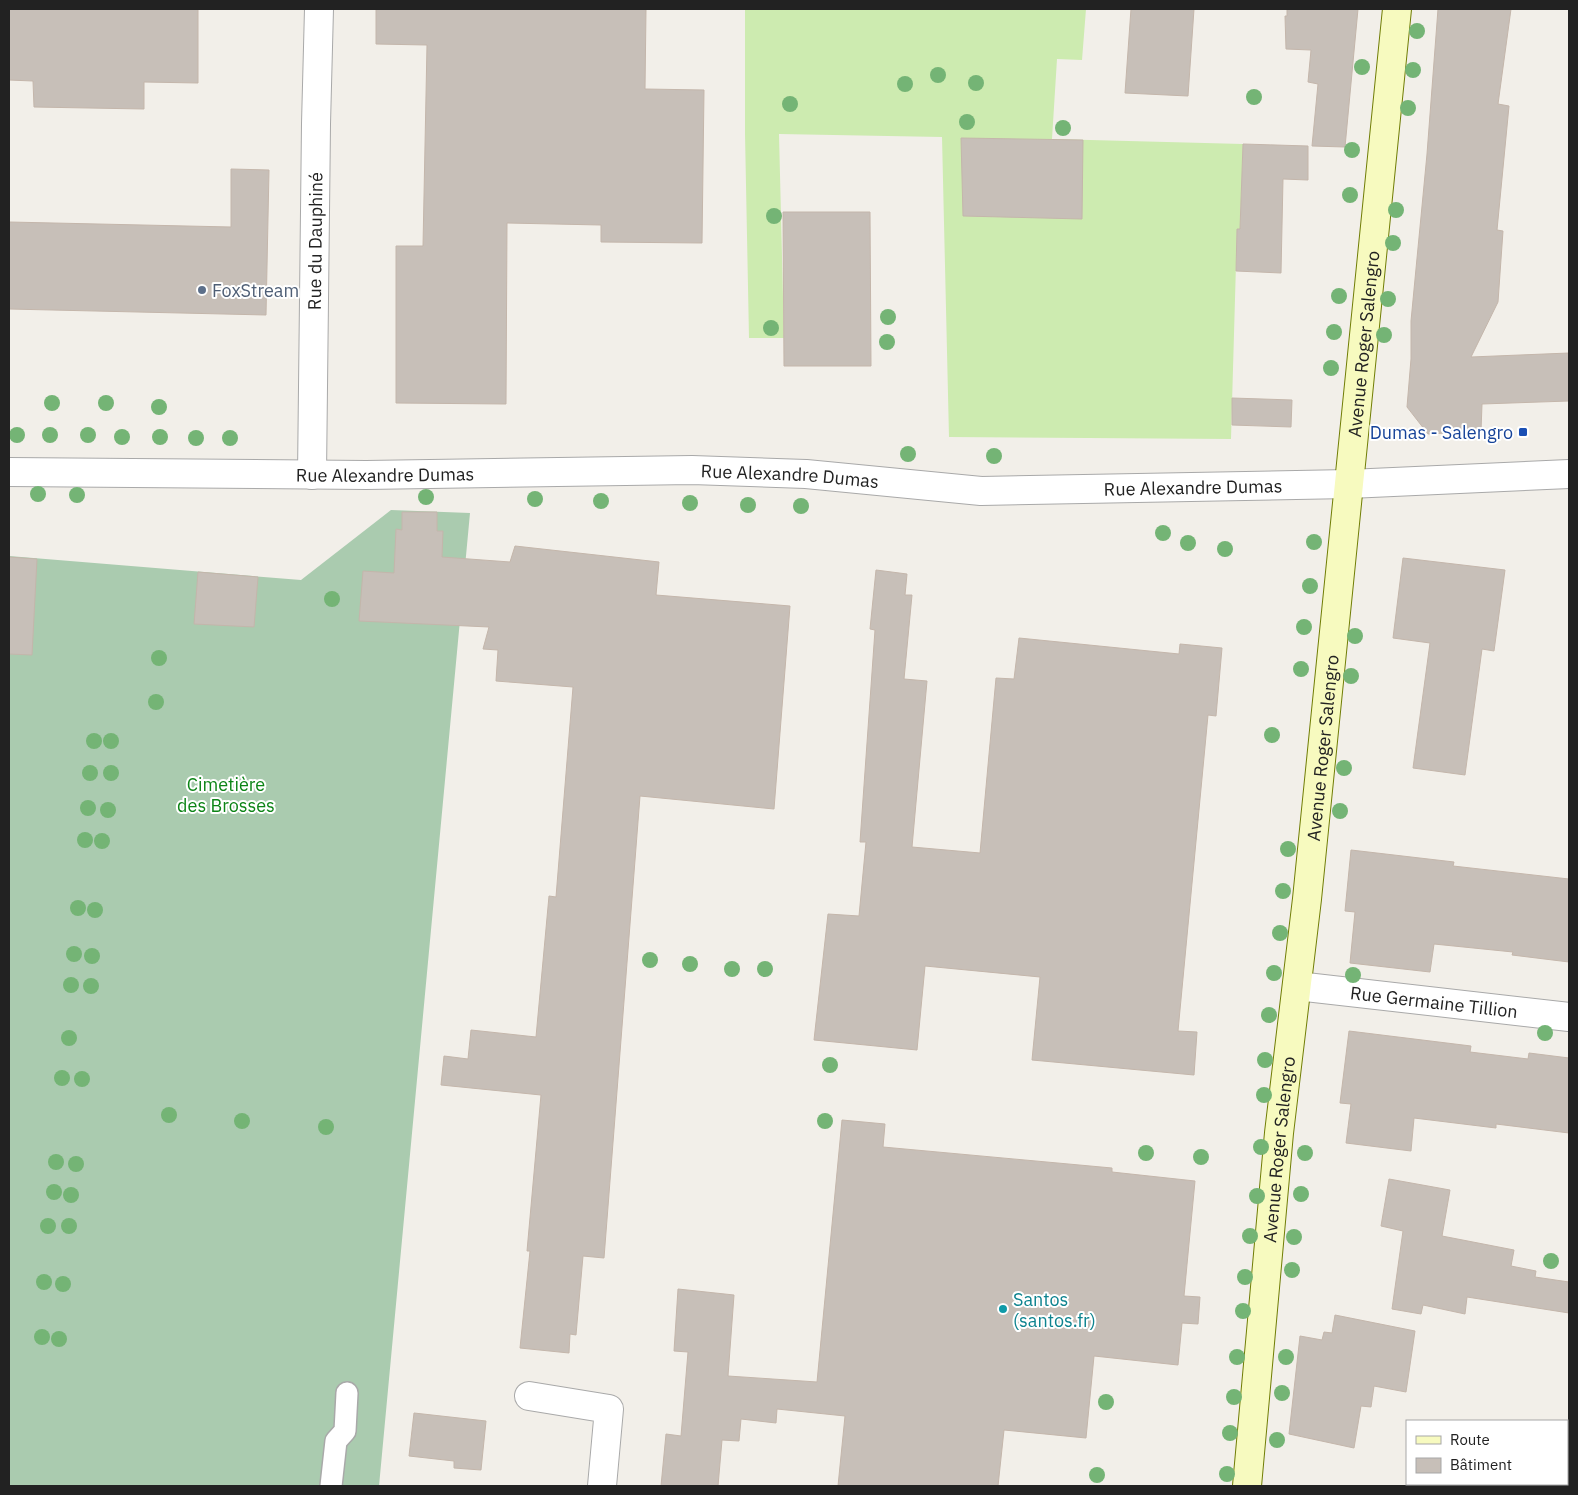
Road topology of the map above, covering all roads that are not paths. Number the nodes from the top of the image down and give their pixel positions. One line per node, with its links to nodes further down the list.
1 (319, 9): 5 (street, Rue du Dauphiné)
2 (1397, 9): 6 (street, Avenue Roger Salengro)
3 (9, 472): 5 (street, Rue Alexandre Dumas)
4 (1569, 474): 6 (street, Rue Alexandre Dumas)
5 (312, 475): 6 (street, Rue Alexandre Dumas)
6 (1349, 484): 7 (street, Avenue Roger Salengro)
7 (1297, 986): 8 (street, Rue Germaine Tillion); 13 (street, Avenue Roger Salengro)
8 (1569, 1017)
9 (347, 1393): 11 (lane)
10 (529, 1396): 12 (street)
11 (331, 1486)
12 (602, 1486)
13 (1247, 1486)

